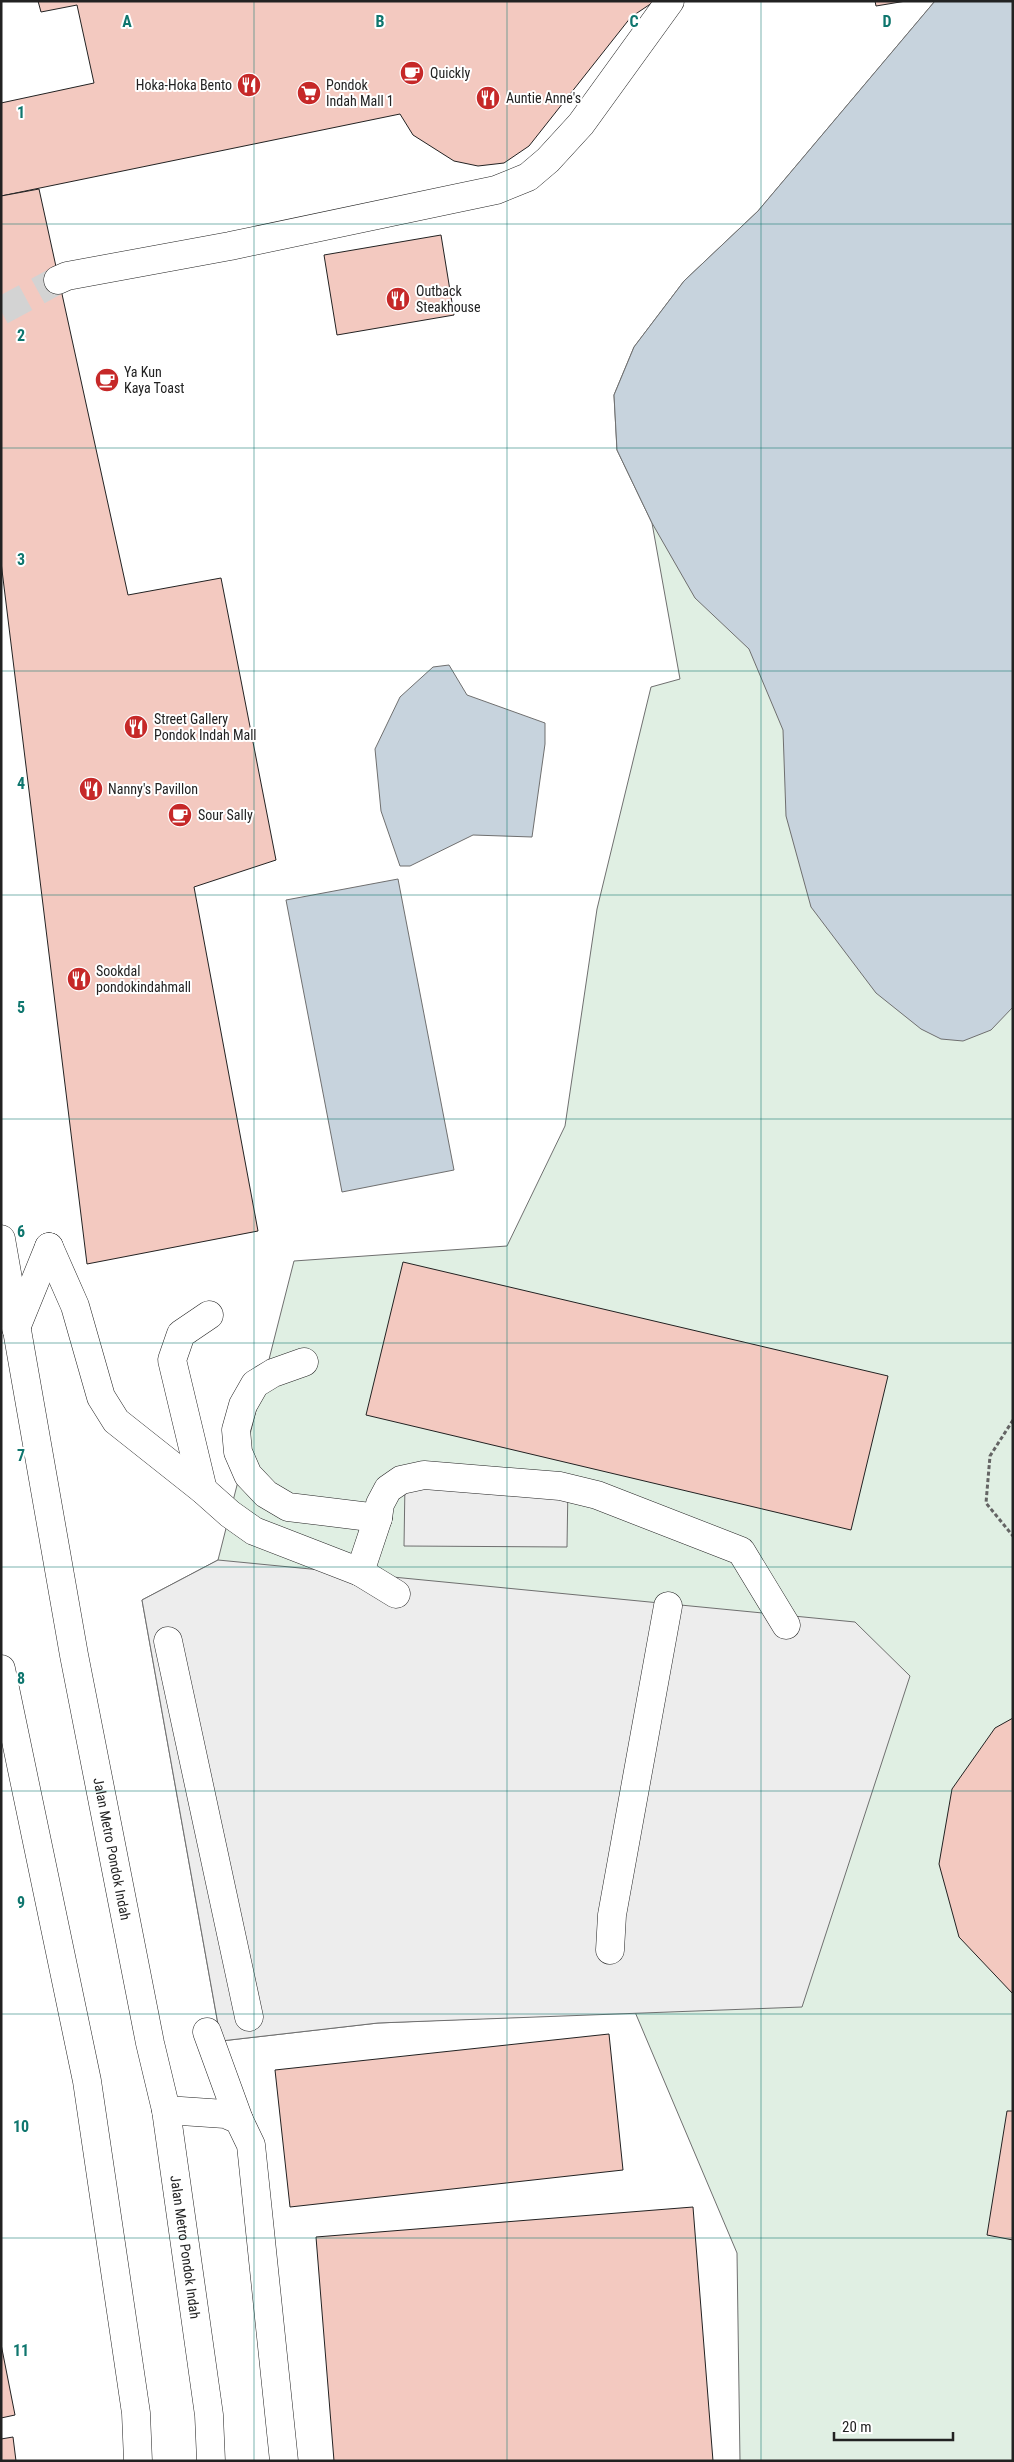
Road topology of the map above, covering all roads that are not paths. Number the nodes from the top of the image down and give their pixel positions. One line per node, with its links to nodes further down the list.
1 (670, 1): 2 (main road)
2 (58, 280)
3 (1, 1239): 5 (main road, Jalan Metro Pondok Indah)
4 (209, 1315): 7 (main road)
5 (16, 1328): 7 (main road); 18 (main road, Jalan Metro Pondok Indah)
6 (304, 1362): 8 (main road)
7 (204, 1490): 9 (main road)
8 (378, 1518): 9 (main road); 12 (main road)
9 (360, 1572): 10 (main road)
10 (396, 1594)
11 (668, 1606): 15 (main road)
12 (786, 1625)
13 (168, 1641): 16 (main road)
14 (1, 1669): 20 (main road)
15 (610, 1950)
16 (249, 2017)
17 (207, 2032): 19 (main road)
18 (166, 2110): 19 (main road); 21 (main road, Jalan Metro Pondok Indah)
19 (239, 2120): 22 (main road)
20 (138, 2461)
21 (211, 2461)
22 (284, 2461)

